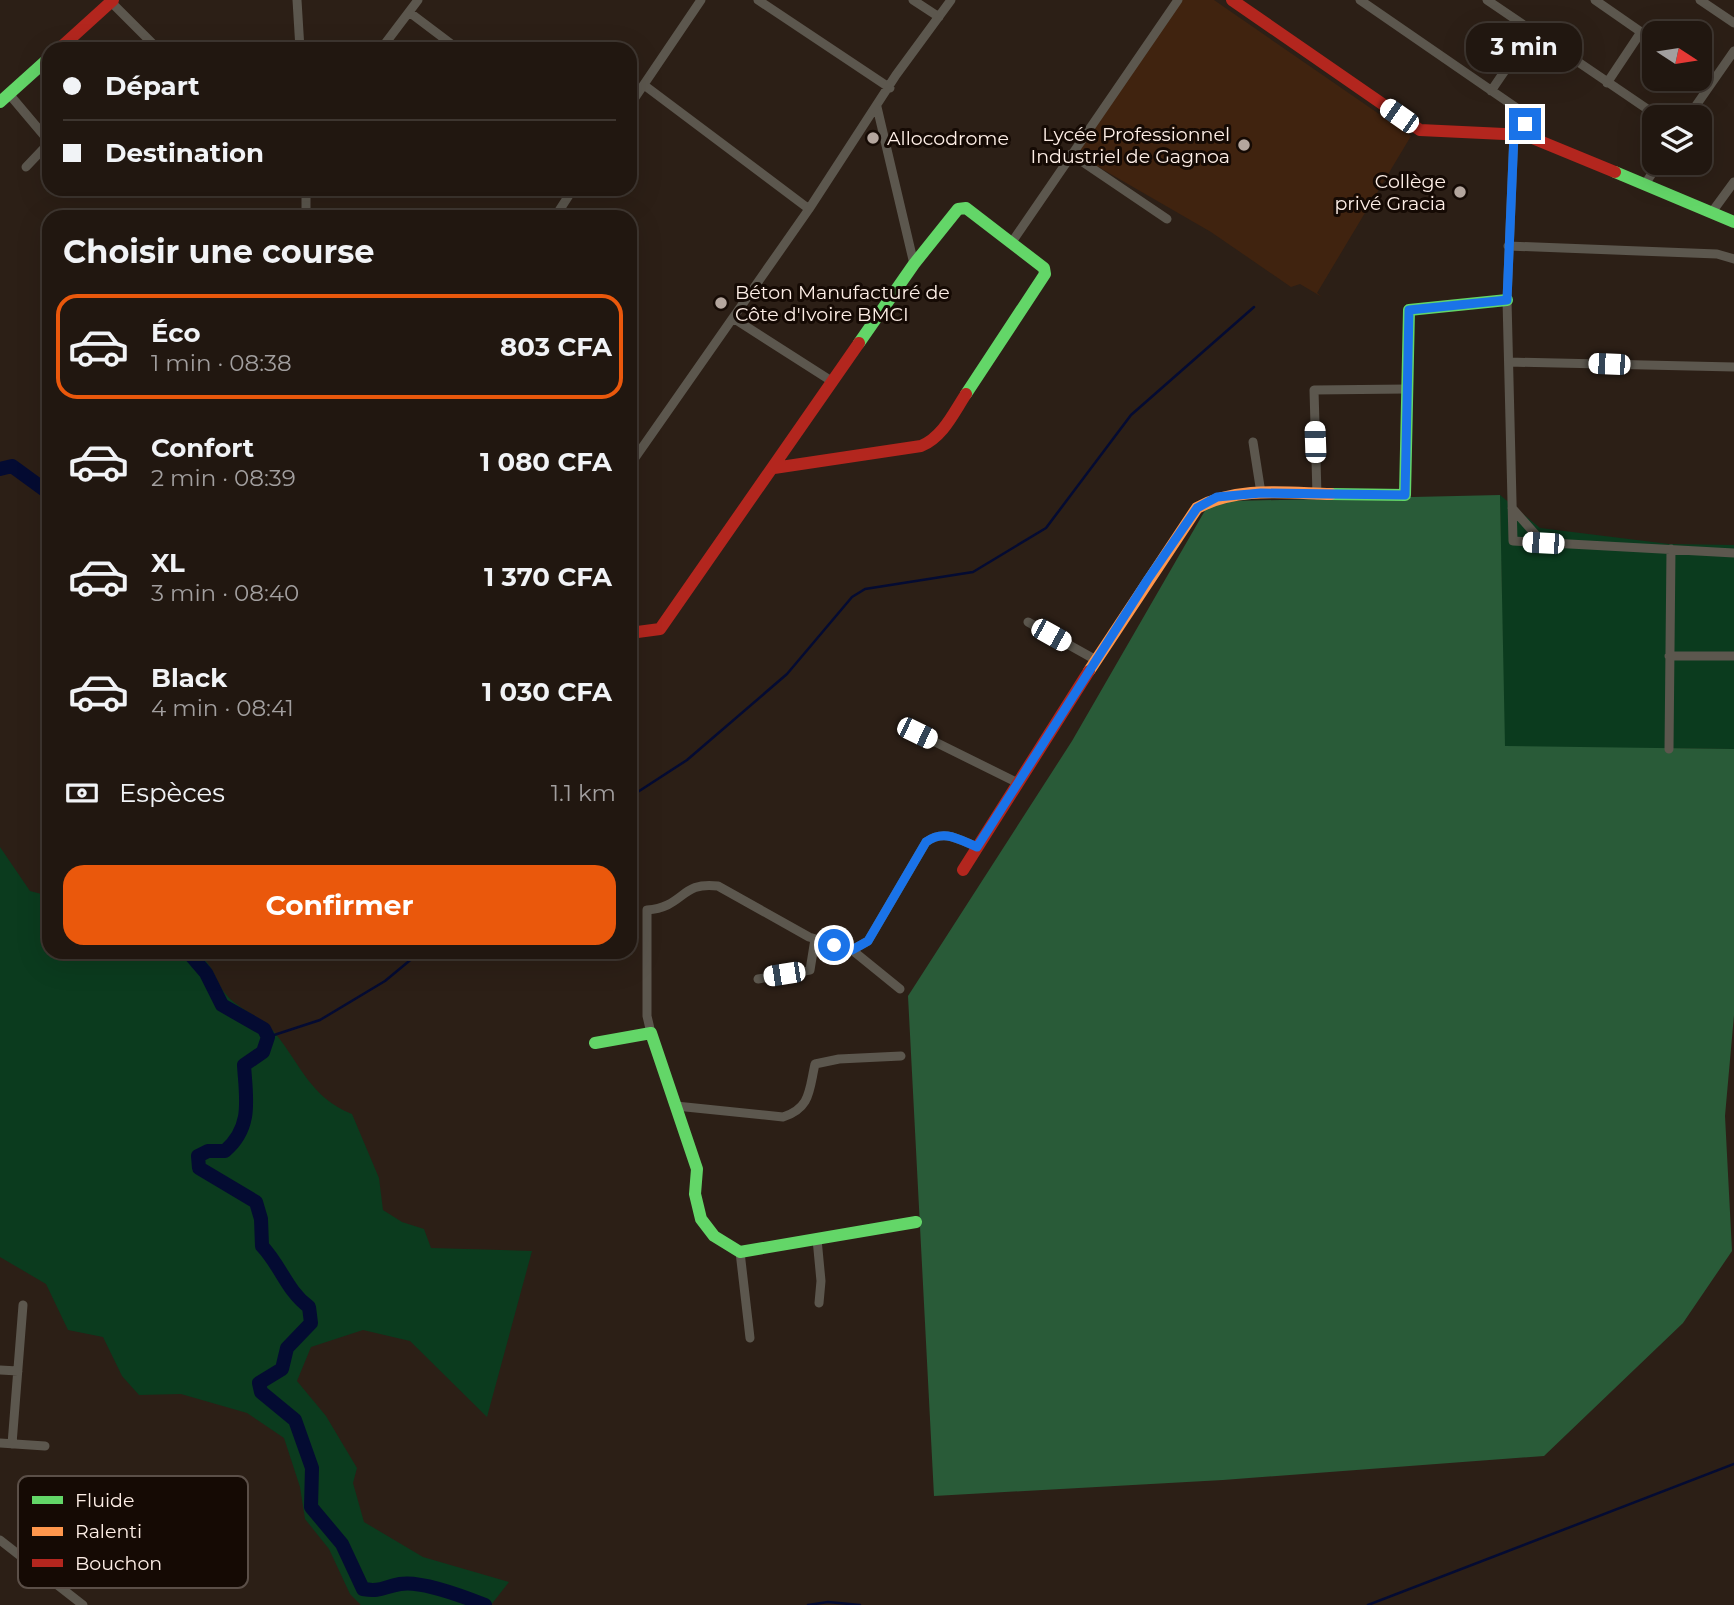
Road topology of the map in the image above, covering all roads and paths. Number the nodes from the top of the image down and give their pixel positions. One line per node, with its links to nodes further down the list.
1 (93, 0): 14 (street)
2 (297, 0): 22 (street)
3 (418, 0): 15 (street)
4 (701, 0): 29 (street)
5 (758, 0): 30 (street)
6 (913, 0): 16 (street)
7 (951, 0): 16 (street)
8 (1178, 0): 40 (street)
9 (1232, 0): 38 (street)
10 (1487, 0): 18 (street)
11 (1595, 0): 19 (street)
12 (1700, 0): 17 (street)
13 (1363, 1): 31 (street)
14 (109, 4): 20 (street); 21 (street)
15 (409, 12): 23 (street); 24 (street)
16 (939, 17): 30 (street)
17 (1734, 23)
18 (1532, 31): 28 (street); 31 (street)
19 (1641, 32): 28 (street)
20 (67, 42)
21 (150, 42)
22 (300, 42)
23 (386, 42)
24 (449, 42)
25 (1734, 51): 27 (street)
26 (42, 64): 33 (street)
27 (1713, 82): 34 (street)
28 (1607, 83): 35 (street)
29 (644, 85): 32 (street); 45 (street)
30 (890, 88): 36 (street)
31 (1492, 91): 38 (street)
32 (637, 95)
33 (5, 98): 37 (street)
34 (1697, 105)
35 (1642, 106)
36 (877, 107): 45 (street); 52 (street)
37 (42, 133)
38 (1520, 135): 44 (street); 50 (street)
39 (42, 150): 41 (street)
40 (1071, 154): 47 (street); 49 (street)
41 (26, 167)
42 (1651, 175): 44 (street)
43 (1734, 182): 46 (street)
44 (1645, 184): 46 (street)
45 (809, 209): 54 (street)
46 (1712, 212): 48 (street)
47 (1167, 219)
48 (1734, 222)
49 (1012, 242): 52 (street); 61 (street)
50 (1508, 246): 51 (street); 53 (street)
51 (1734, 259)
52 (914, 264): 57 (street)
53 (1507, 300): 55 (street); 58 (street)
54 (733, 318): 57 (street); 60 (street)
55 (1509, 362): 56 (street); 64 (street)
56 (1734, 367)
57 (833, 382): 61 (street)
58 (1407, 389): 63 (street); 63 (street)
59 (1253, 442): 62 (street)
60 (637, 454)
61 (774, 467): 69 (street)
62 (1261, 493): 63 (street); 72 (street)
63 (1317, 495)
64 (1512, 508): 65 (street); 65 (street)
65 (1543, 543): 66 (street)
66 (1671, 549): 67 (street); 70 (street)
67 (1734, 552)
68 (1028, 622): 72 (street)
69 (637, 632)
70 (1669, 656): 71 (street); 74 (street)
71 (1734, 656)
72 (1096, 660): 75 (street)
73 (917, 733): 75 (street)
74 (1669, 749)
75 (1018, 783): 76 (street)
76 (977, 847): 77 (street); 79 (street)
77 (962, 870)
78 (815, 939): 79 (street); 80 (street); 82 (street)
79 (852, 950): 81 (street)
80 (758, 979)
81 (900, 989)
82 (651, 1032): 83 (street); 85 (street)
83 (595, 1043)
84 (901, 1056): 85 (street)
85 (676, 1107): 88 (street)
86 (916, 1222): 87 (street)
87 (817, 1239): 88 (street); 89 (street)
88 (740, 1252): 91 (street)
89 (818, 1303)
90 (23, 1306): 93 (street)
91 (750, 1338)
92 (0, 1370): 93 (street)
93 (18, 1371): 95 (street)
94 (0, 1443): 95 (street)
95 (12, 1444): 96 (street)
96 (45, 1446)
97 (0, 1540): 98 (street)
98 (18, 1554)
99 (61, 1588): 100 (street)
100 (83, 1605)

